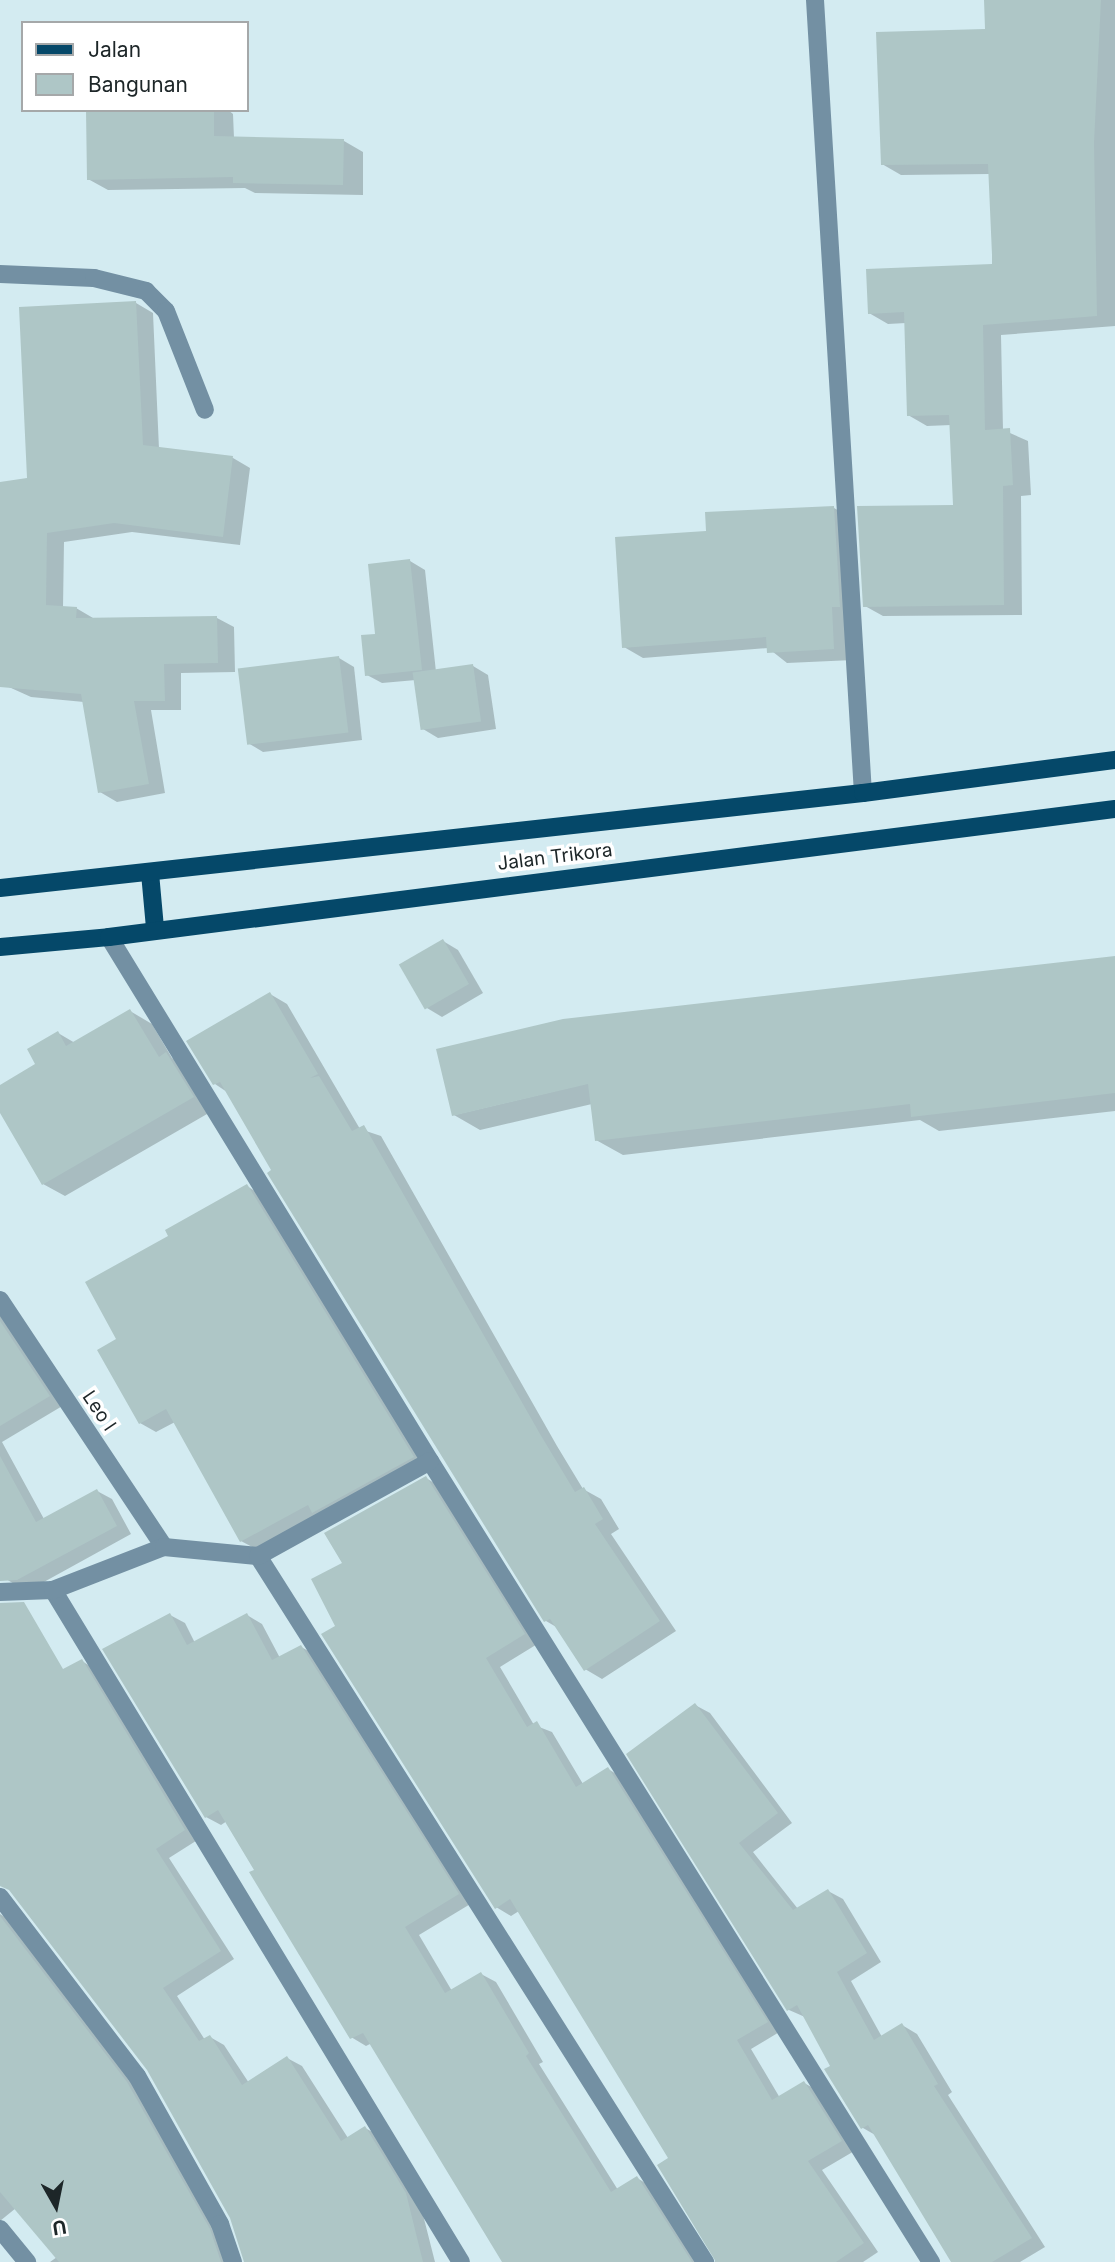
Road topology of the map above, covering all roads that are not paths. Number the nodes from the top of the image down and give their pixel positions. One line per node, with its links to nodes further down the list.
1 (816, 0): 5 (street)
2 (0, 274): 3 (street)
3 (205, 410)
4 (1115, 760): 5 (main road, Jalan Trikora)
5 (863, 793): 7 (main road, Jalan Trikora)
6 (1115, 809): 9 (main road, Jalan Trikora)
7 (150, 873): 8 (main road, Jalan Trikora); 9 (main road)
8 (0, 888)
9 (155, 929): 10 (main road, Jalan Trikora)
10 (109, 937): 11 (main road, Jalan Trikora); 13 (street)
11 (0, 947)
12 (0, 1300): 14 (street, Leo I)
13 (430, 1461): 15 (street); 24 (street)
14 (164, 1547): 15 (street); 16 (street)
15 (258, 1556): 23 (street)
16 (53, 1590): 17 (street); 22 (street)
17 (0, 1592)
18 (0, 1897): 21 (street)
19 (0, 2229): 20 (street)
20 (27, 2262)
21 (233, 2262)
22 (461, 2262)
23 (705, 2262)
24 (931, 2262)

